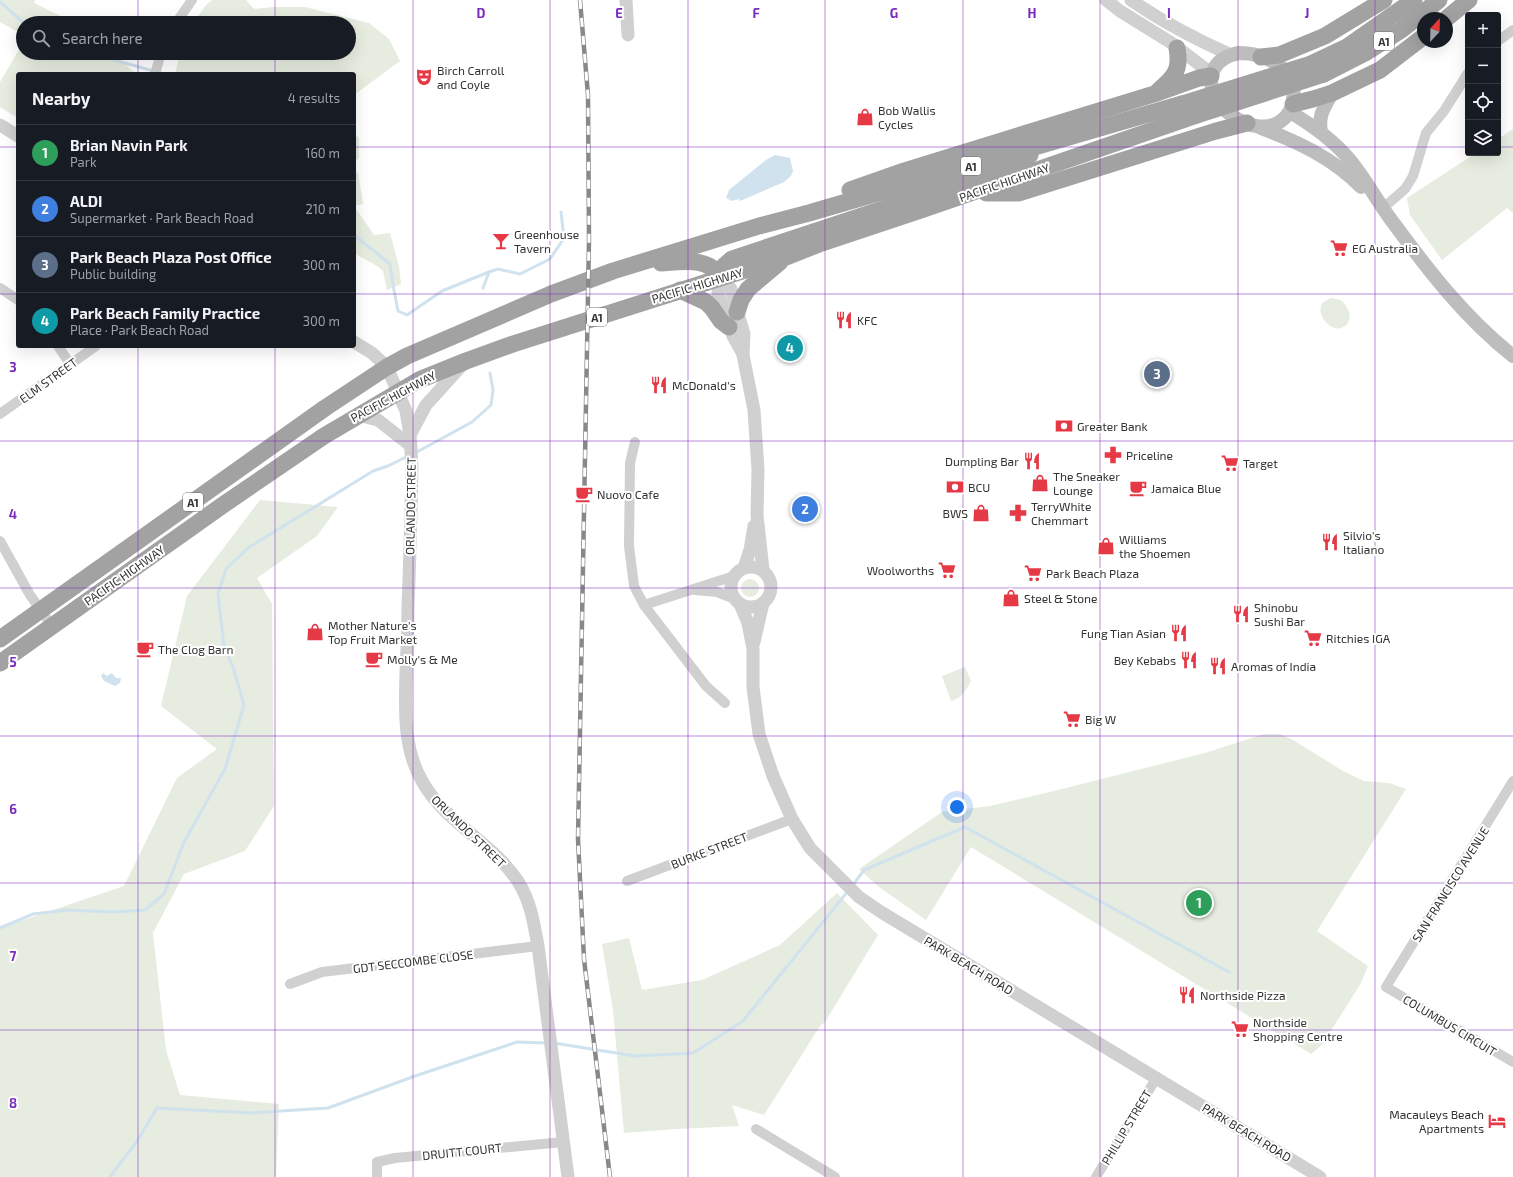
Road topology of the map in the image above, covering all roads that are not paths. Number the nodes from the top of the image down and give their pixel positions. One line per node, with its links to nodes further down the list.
1 (192, 0): 10 (street)
2 (626, 0): 12 (street)
3 (1106, 0): 15 (street)
4 (1131, 0): 16 (street)
5 (1384, 0): 17 (highway)
6 (1414, 0): 19 (highway, PACIFIC HIGHWAY / A1)
7 (1439, 0): 19 (highway, PACIFIC HIGHWAY / A1)
8 (1469, 0): 9 (highway)
9 (1453, 13)
10 (181, 16)
11 (1513, 30): 13 (street)
12 (628, 35)
13 (1501, 39)
14 (1417, 42): 23 (highway)
15 (1177, 48): 21 (street); 24 (highway)
16 (1231, 55): 17 (main road); 21 (main road)
17 (1261, 56): 25 (main road)
18 (159, 60): 20 (street)
19 (1317, 69): 30 (highway, PACIFIC HIGHWAY / A1, bridge); 31 (highway, PACIFIC HIGHWAY / A1, bridge)
20 (156, 72)
21 (1212, 75): 24 (highway); 26 (main road)
22 (1465, 78): 32 (street)
23 (1332, 93): 25 (highway); 28 (main road)
24 (1154, 94): 33 (highway)
25 (1291, 108): 26 (main road); 28 (main road)
26 (1251, 124): 31 (highway); 32 (main road)
27 (0, 125): 29 (street)
28 (1321, 132): 32 (main road)
29 (16, 135)
30 (1058, 140): 33 (highway, PACIFIC HIGHWAY / A1); 36 (highway)
31 (972, 192): 34 (highway, PACIFIC HIGHWAY / A1)
32 (1383, 208): 44 (main road)
33 (759, 226): 35 (highway, PACIFIC HIGHWAY / A1)
34 (786, 257): 36 (highway, PACIFIC HIGHWAY / A1); 40 (highway)
35 (639, 263): 36 (highway); 47 (highway, PACIFIC HIGHWAY / A1)
36 (720, 278): 38 (highway, PACIFIC HIGHWAY / A1); 40 (street)
37 (0, 288): 39 (street)
38 (680, 290): 40 (highway); 45 (highway, PACIFIC HIGHWAY / A1)
39 (16, 299)
40 (733, 319): 53 (street)
41 (356, 343): 47 (street)
42 (59, 348): 46 (street)
43 (93, 348): 46 (street, ELM STREET)
44 (1513, 356)
45 (466, 361): 48 (highway, PACIFIC HIGHWAY / A1); 51 (street)
46 (70, 364): 49 (street, ELM STREET)
47 (387, 367): 48 (street, ORLANDO STREET); 61 (highway, PACIFIC HIGHWAY / A1)
48 (398, 392): 50 (highway, PACIFIC HIGHWAY / A1); 51 (street, ORLANDO STREET)
49 (0, 414)
50 (358, 415): 51 (street); 62 (highway, PACIFIC HIGHWAY / A1)
51 (410, 440): 70 (street, ORLANDO STREET)
52 (635, 442): 60 (street)
53 (757, 515): 55 (street); 56 (street)
54 (0, 541): 61 (street)
55 (763, 570): 56 (street); 59 (street)
56 (739, 572): 57 (street); 58 (street)
57 (690, 590): 58 (street); 60 (street)
58 (738, 602): 59 (street); 64 (street, PARK BEACH ROAD)
59 (763, 603): 64 (street, PARK BEACH ROAD)
60 (644, 605): 66 (street)
61 (41, 611): 62 (street); 63 (highway, PACIFIC HIGHWAY / A1)
62 (52, 626): 65 (highway, PACIFIC HIGHWAY / A1)
63 (0, 639)
64 (753, 649): 68 (street, PARK BEACH ROAD)
65 (0, 663)
66 (725, 703)
67 (1513, 781): 72 (street, SAN FRANCISCO AVENUE)
68 (792, 819): 69 (street, BURKE STREET); 74 (street, PARK BEACH ROAD)
69 (627, 881)
70 (538, 946): 71 (street, GDT SECCOMBE CLOSE); 76 (street, ORLANDO STREET)
71 (290, 984)
72 (1386, 987): 73 (street, COLUMBUS CIRCUIT)
73 (1513, 1062)
74 (1157, 1077): 80 (street, PHILLIP STREET); 81 (street, PARK BEACH ROAD)
75 (756, 1129): 79 (street)
76 (563, 1142): 77 (street, DRUITT COURT); 78 (street, ORLANDO STREET)
77 (377, 1177)
78 (568, 1177)
79 (835, 1177)
80 (1096, 1177)
81 (1320, 1177)

